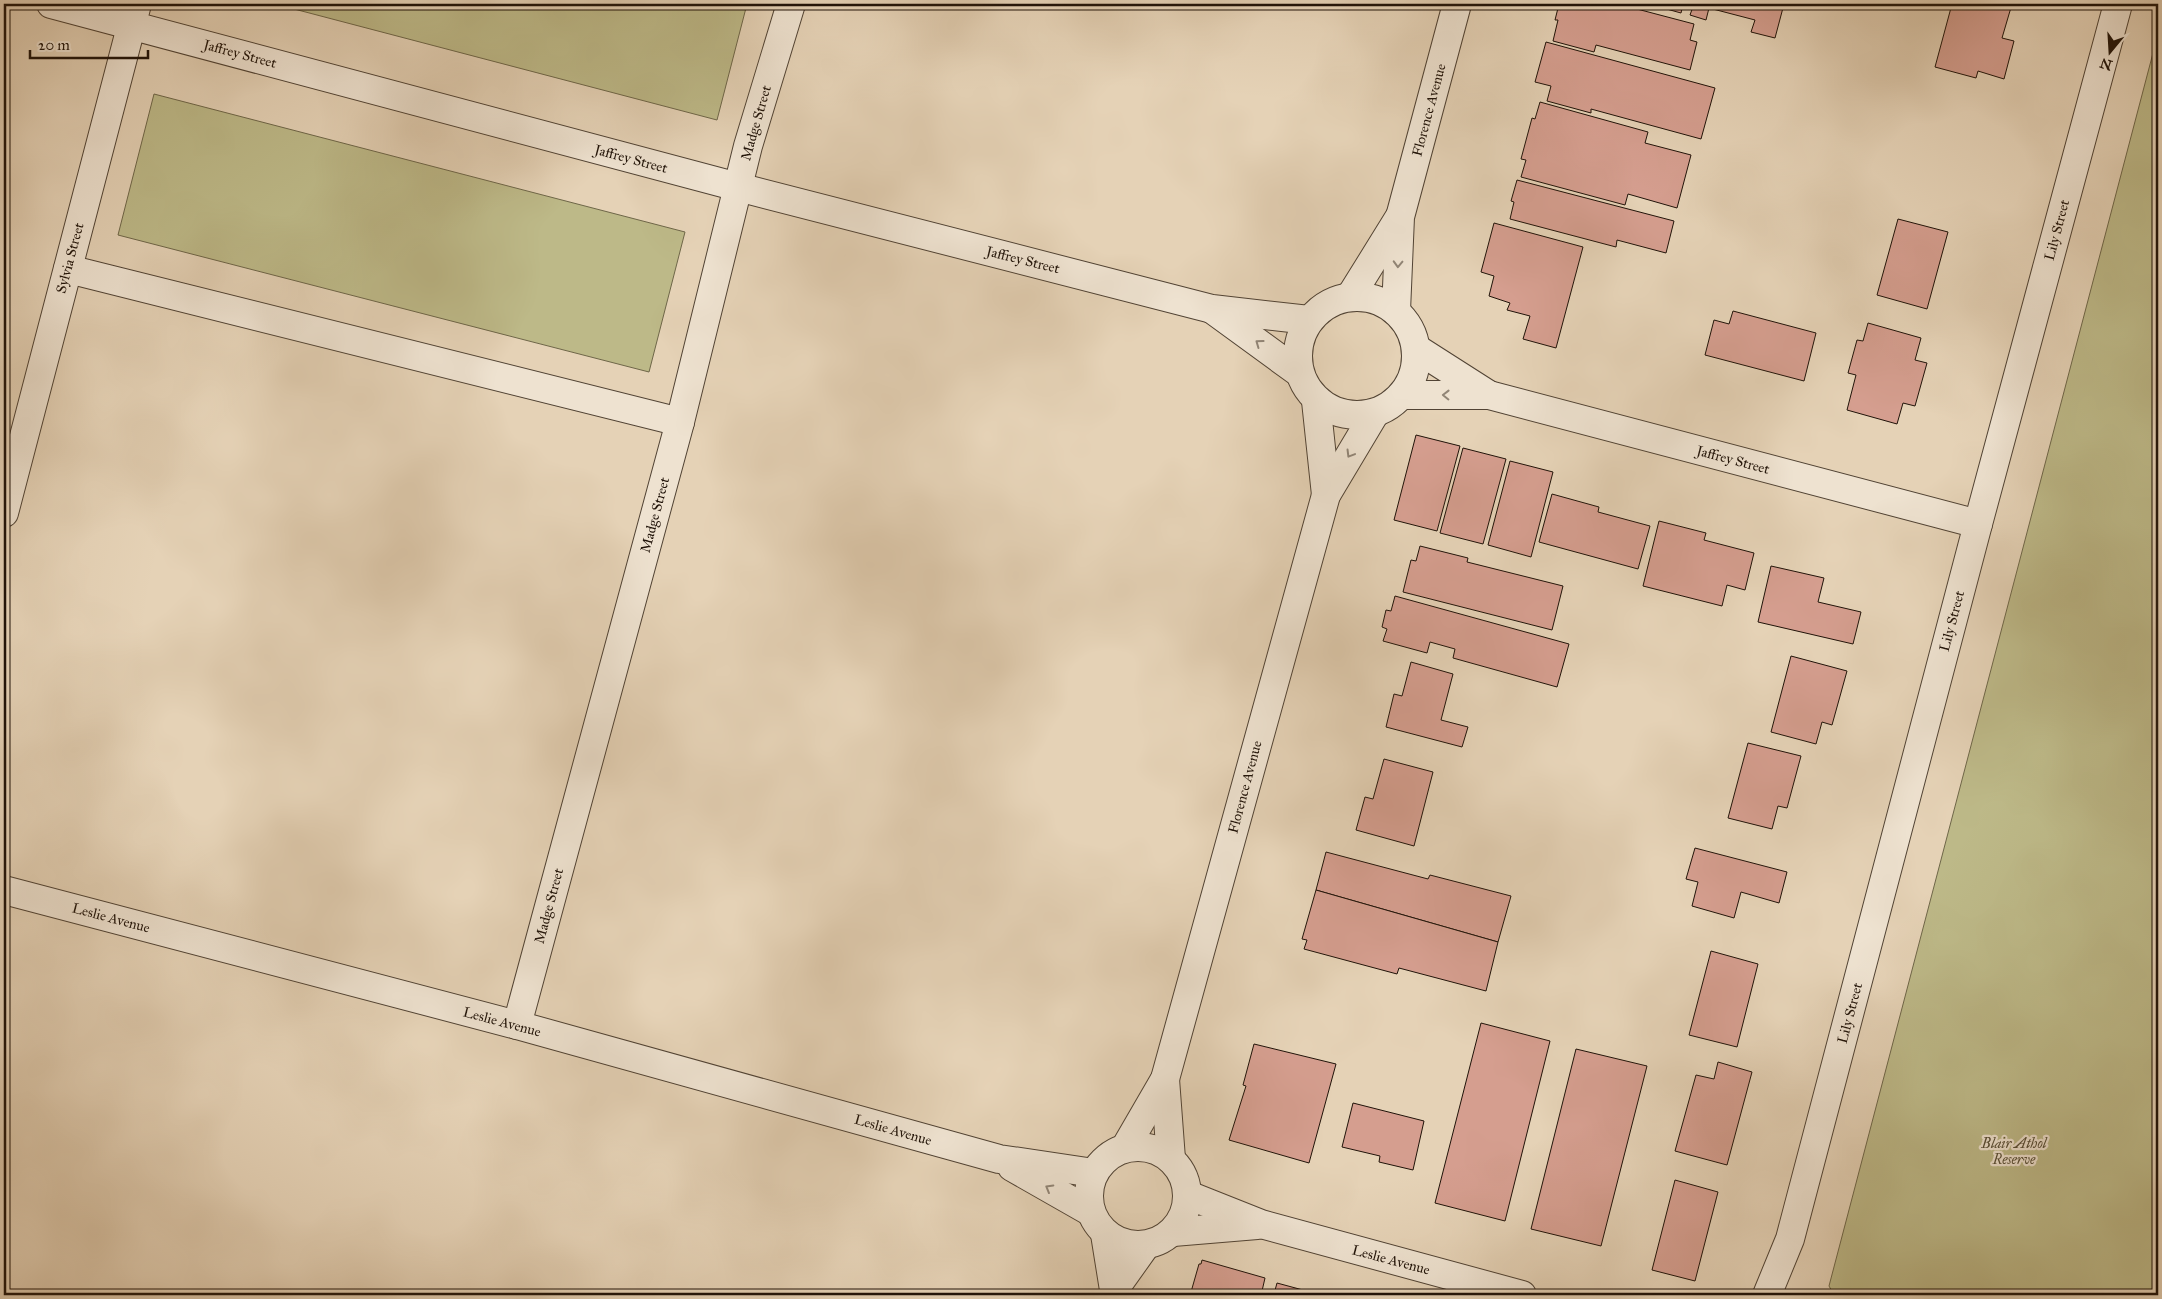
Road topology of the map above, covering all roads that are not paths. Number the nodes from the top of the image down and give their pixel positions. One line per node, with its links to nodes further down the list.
1 (51, 4): 5 (street, Jaffrey Street)
2 (791, 4): 6 (street, Madge Street)
3 (1457, 4): 7 (street, Florence Avenue)
4 (2118, 4): 22 (street, Lily Street)
5 (135, 14): 6 (street, Jaffrey Street); 8 (street, Sylvia Street)
6 (738, 187): 10 (street, Jaffrey Street); 19 (street, Madge Street)
7 (1400, 217): 9 (street, Florence Avenue); 11 (street, Florence Avenue, one-way to 11)
8 (68, 269): 19 (street); 21 (street, Sylvia Street)
9 (1350, 297): 11 (street); 12 (street)
10 (1212, 309): 12 (street, Jaffrey Street); 14 (street, Jaffrey Street, one-way to 10)
11 (1396, 311): 13 (street)
12 (1309, 320): 14 (street)
13 (1416, 349): 15 (street); 16 (street, Jaffrey Street)
14 (1298, 372): 17 (street)
15 (1403, 395): 16 (street, Jaffrey Street, one-way to 15); 18 (street)
16 (1489, 395): 22 (street, Jaffrey Street)
17 (1316, 401): 18 (street); 20 (street, Florence Avenue)
18 (1375, 414): 20 (street, Florence Avenue, one-way to 20)
19 (680, 422): 24 (street, Madge Street)
20 (1326, 495): 25 (street, Florence Avenue)
21 (4, 513)
22 (1978, 524): 34 (street, Lily Street)
23 (4, 890): 24 (street, Leslie Avenue)
24 (517, 1025): 27 (street, Leslie Avenue)
25 (1165, 1079): 26 (street, Florence Avenue); 28 (street, Florence Avenue)
26 (1125, 1148): 28 (street); 29 (street)
27 (999, 1159): 29 (street, Leslie Avenue); 31 (street, Leslie Avenue, one-way to 27)
28 (1170, 1159): 30 (street)
29 (1094, 1173): 31 (street)
30 (1188, 1194): 32 (street, Leslie Avenue); 33 (street)
31 (1098, 1223): 35 (street); 36 (street)
32 (1261, 1224): 33 (street, Leslie Avenue); 37 (street, Leslie Avenue)
33 (1173, 1232): 35 (street)
34 (1790, 1239): 38 (street, Lily Street); 39 (street, Lily Street)
35 (1146, 1245): 36 (street)
36 (1114, 1293)
37 (1522, 1295)
38 (1767, 1295)
39 (1787, 1295)

